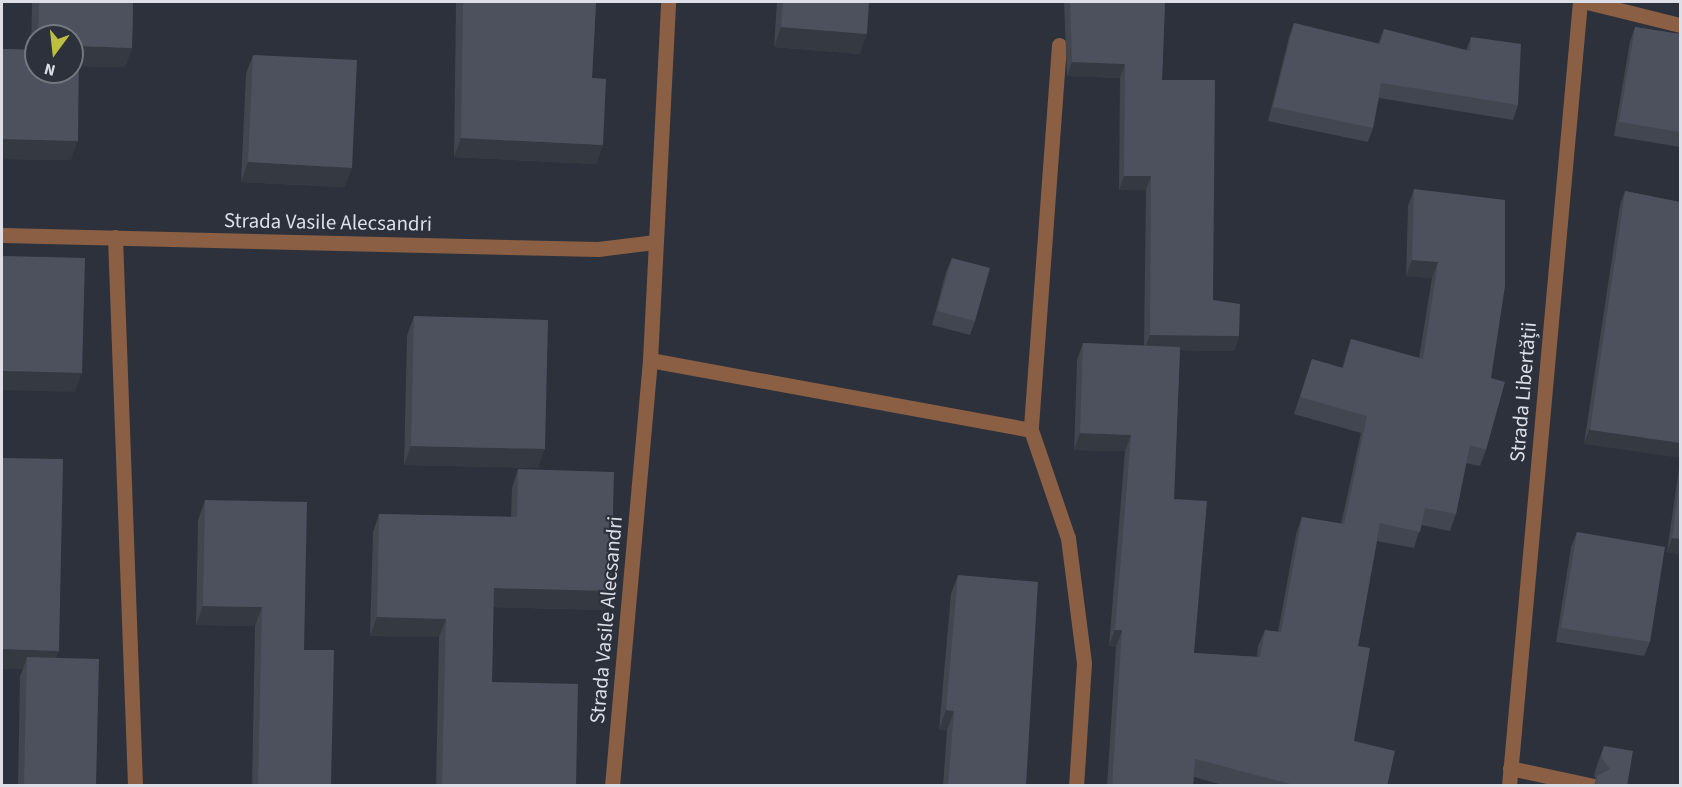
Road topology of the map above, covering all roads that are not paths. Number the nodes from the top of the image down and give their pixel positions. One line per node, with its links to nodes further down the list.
1 (668, 2): 8 (street, Strada Vasile Alecsandri)
2 (1580, 2): 11 (street, Strada Libertății)
3 (1587, 2): 4 (street)
4 (1680, 25)
5 (1059, 45): 10 (street)
6 (2, 235): 7 (street, Strada Vasile Alecsandri)
7 (115, 237): 8 (street, Strada Vasile Alecsandri); 12 (street)
8 (654, 242): 9 (street, Strada Vasile Alecsandri)
9 (650, 360): 10 (street); 13 (street, Strada Vasile Alecsandri)
10 (1031, 430): 14 (street)
11 (1510, 768): 15 (street, Strada Libertății); 16 (street)
12 (135, 786)
13 (612, 786)
14 (1076, 786)
15 (1509, 786)
16 (1594, 786)

